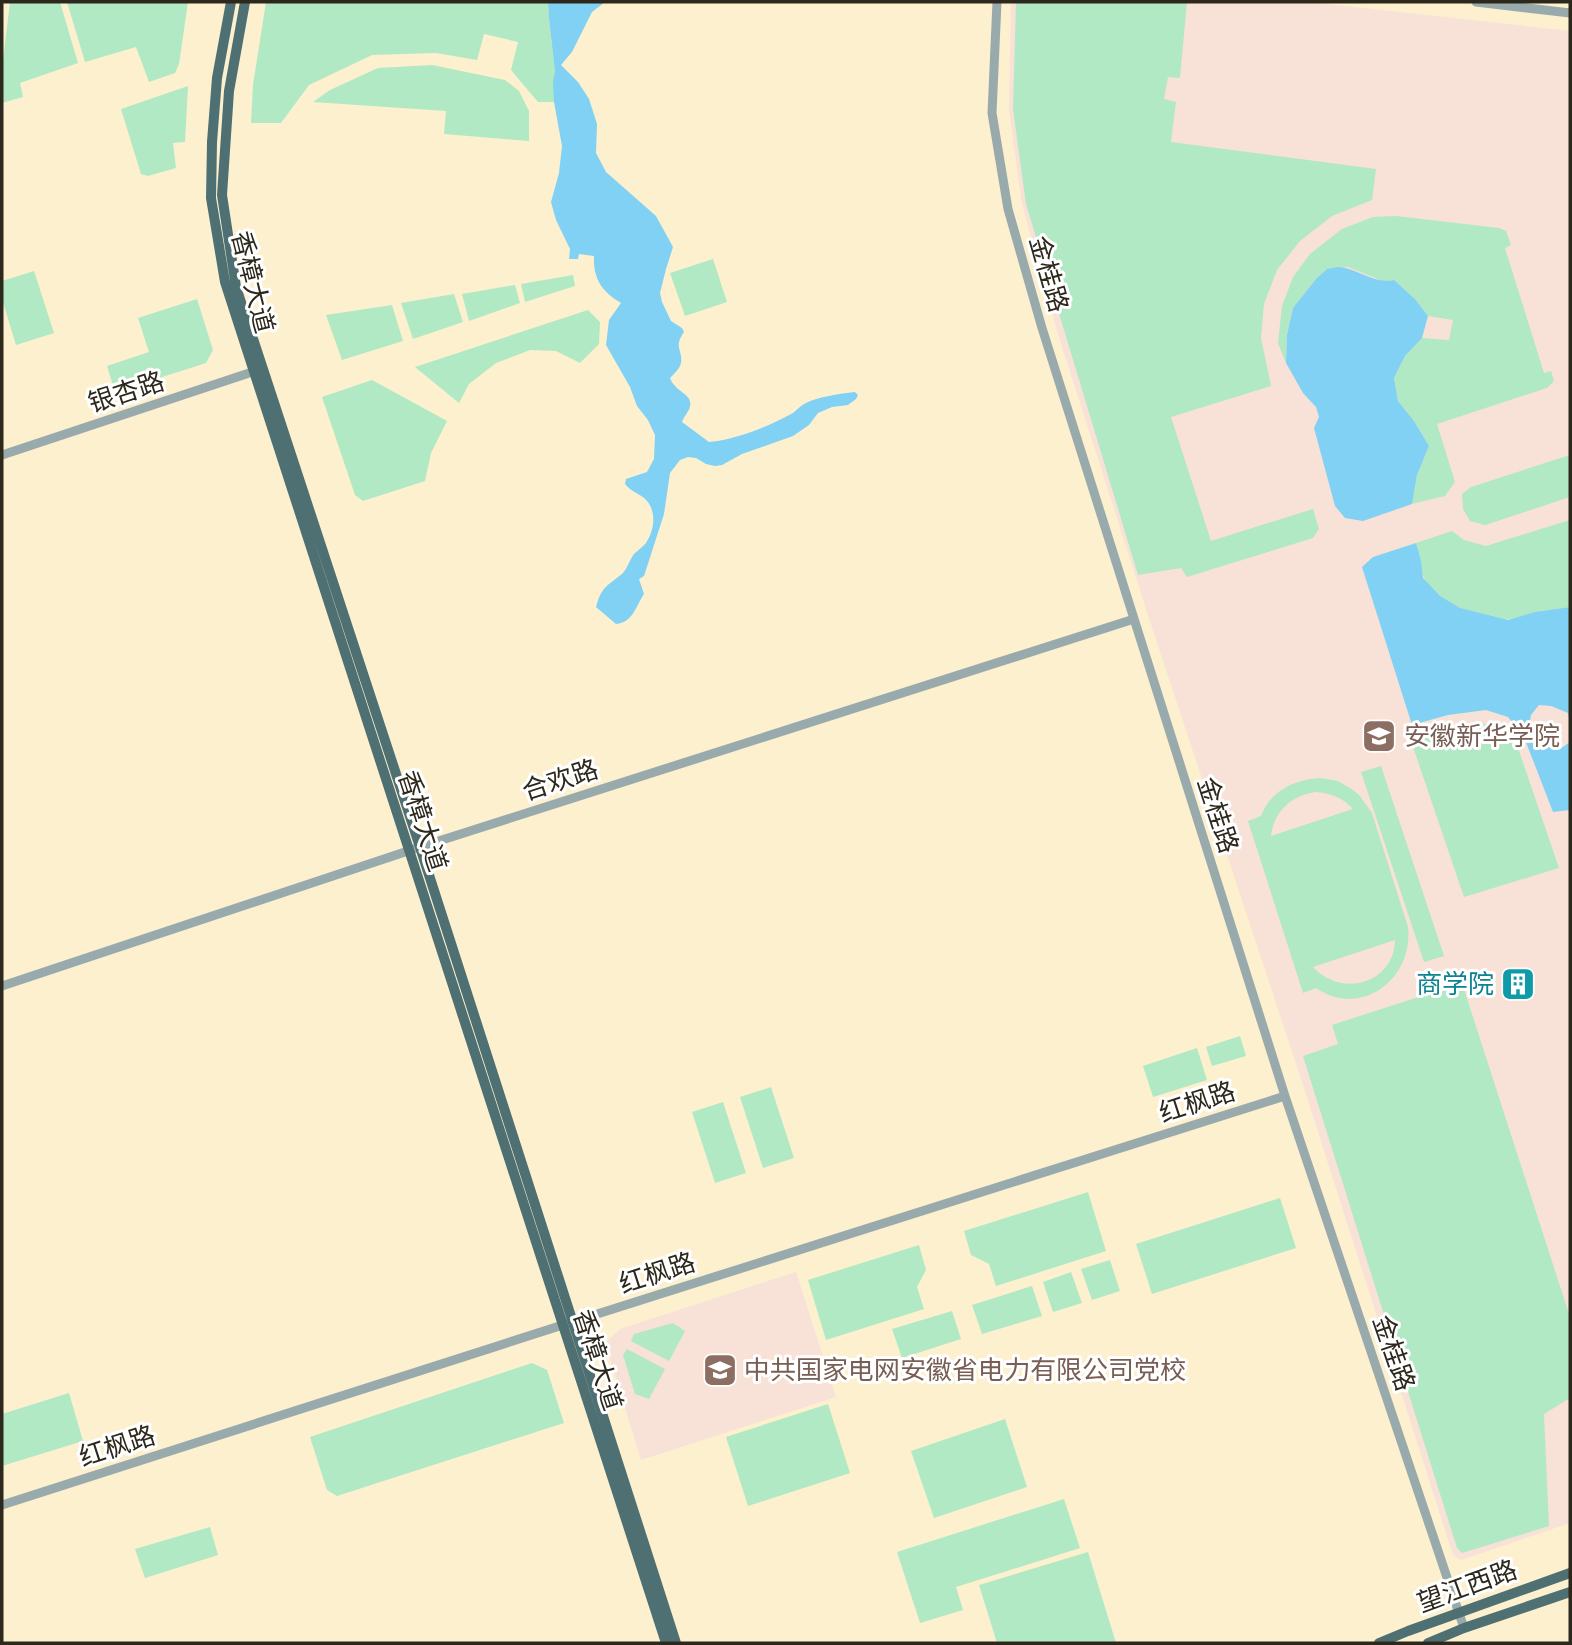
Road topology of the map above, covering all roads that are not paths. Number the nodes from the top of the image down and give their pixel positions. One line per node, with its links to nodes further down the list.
1 (231, 2): 6 (main road, 香樟大道)
2 (245, 2): 6 (main road, 香樟大道)
3 (997, 2): 8 (street, 金桂路)
4 (1476, 2): 5 (street)
5 (1570, 13)
6 (258, 370): 7 (street, 银杏路); 9 (main road, 香樟大道)
7 (2, 455)
8 (1133, 618): 9 (street, 合欢路); 11 (street, 金桂路)
9 (414, 848): 10 (street, 合欢路); 12 (main road, 香樟大道)
10 (2, 986)
11 (1285, 1096): 12 (street, 红枫路); 16 (street, 金桂路)
12 (567, 1323): 13 (street, 红枫路); 18 (main road, 香樟大道); 19 (main road, 香樟大道)
13 (2, 1505)
14 (1570, 1573): 16 (main road, 望江西路)
15 (1570, 1592): 17 (main road, 望江西路)
16 (1459, 1613): 17 (street, 金桂路); 20 (main road, 望江西路)
17 (1464, 1628): 21 (main road, 望江西路)
18 (666, 1643)
19 (676, 1643)
20 (1379, 1643)
21 (1428, 1643)

